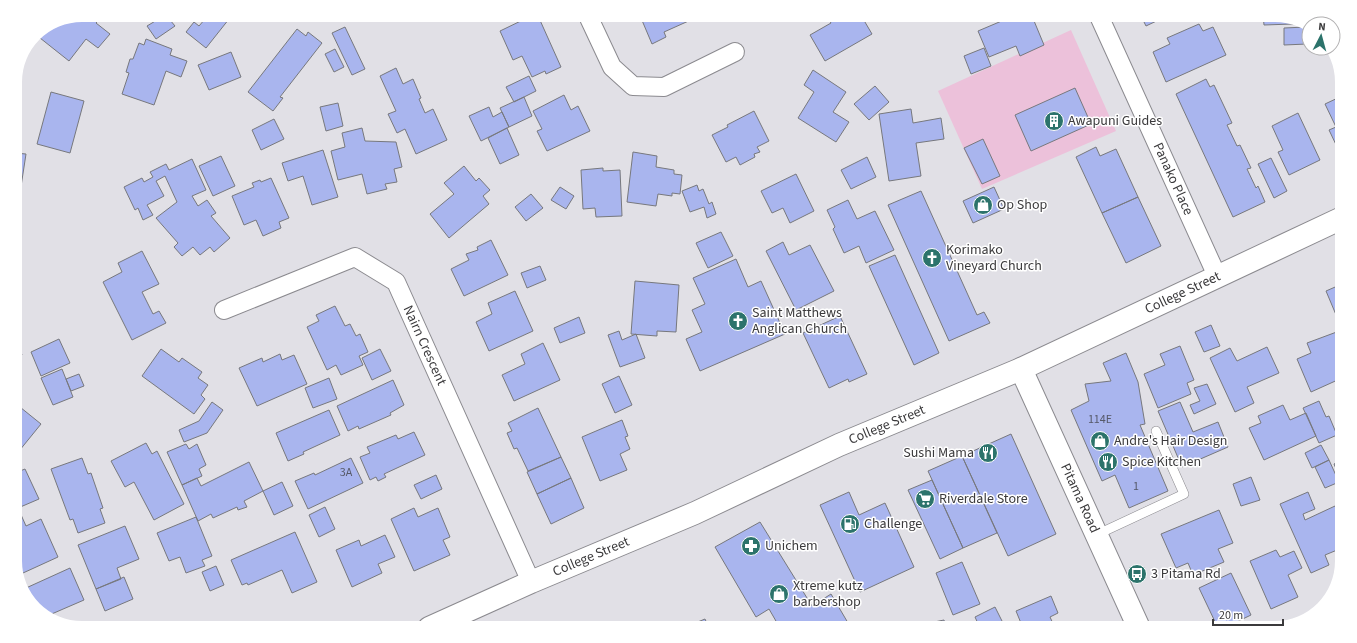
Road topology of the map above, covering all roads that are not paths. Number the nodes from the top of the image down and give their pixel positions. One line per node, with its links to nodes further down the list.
1 (591, 22): 3 (street)
2 (1102, 22): 5 (street, Panako Place)
3 (735, 52)
4 (1335, 221): 5 (main road, College Street)
5 (1217, 276): 7 (main road, College Street)
6 (224, 310): 10 (street, Nairn Crescent)
7 (1021, 369): 9 (main road, Pitama Road); 10 (main road, College Street)
8 (1156, 431): 9 (lane)
9 (1096, 535): 12 (main road, Pitama Road)
10 (531, 582): 11 (main road, College Street)
11 (445, 621)
12 (1135, 621)

